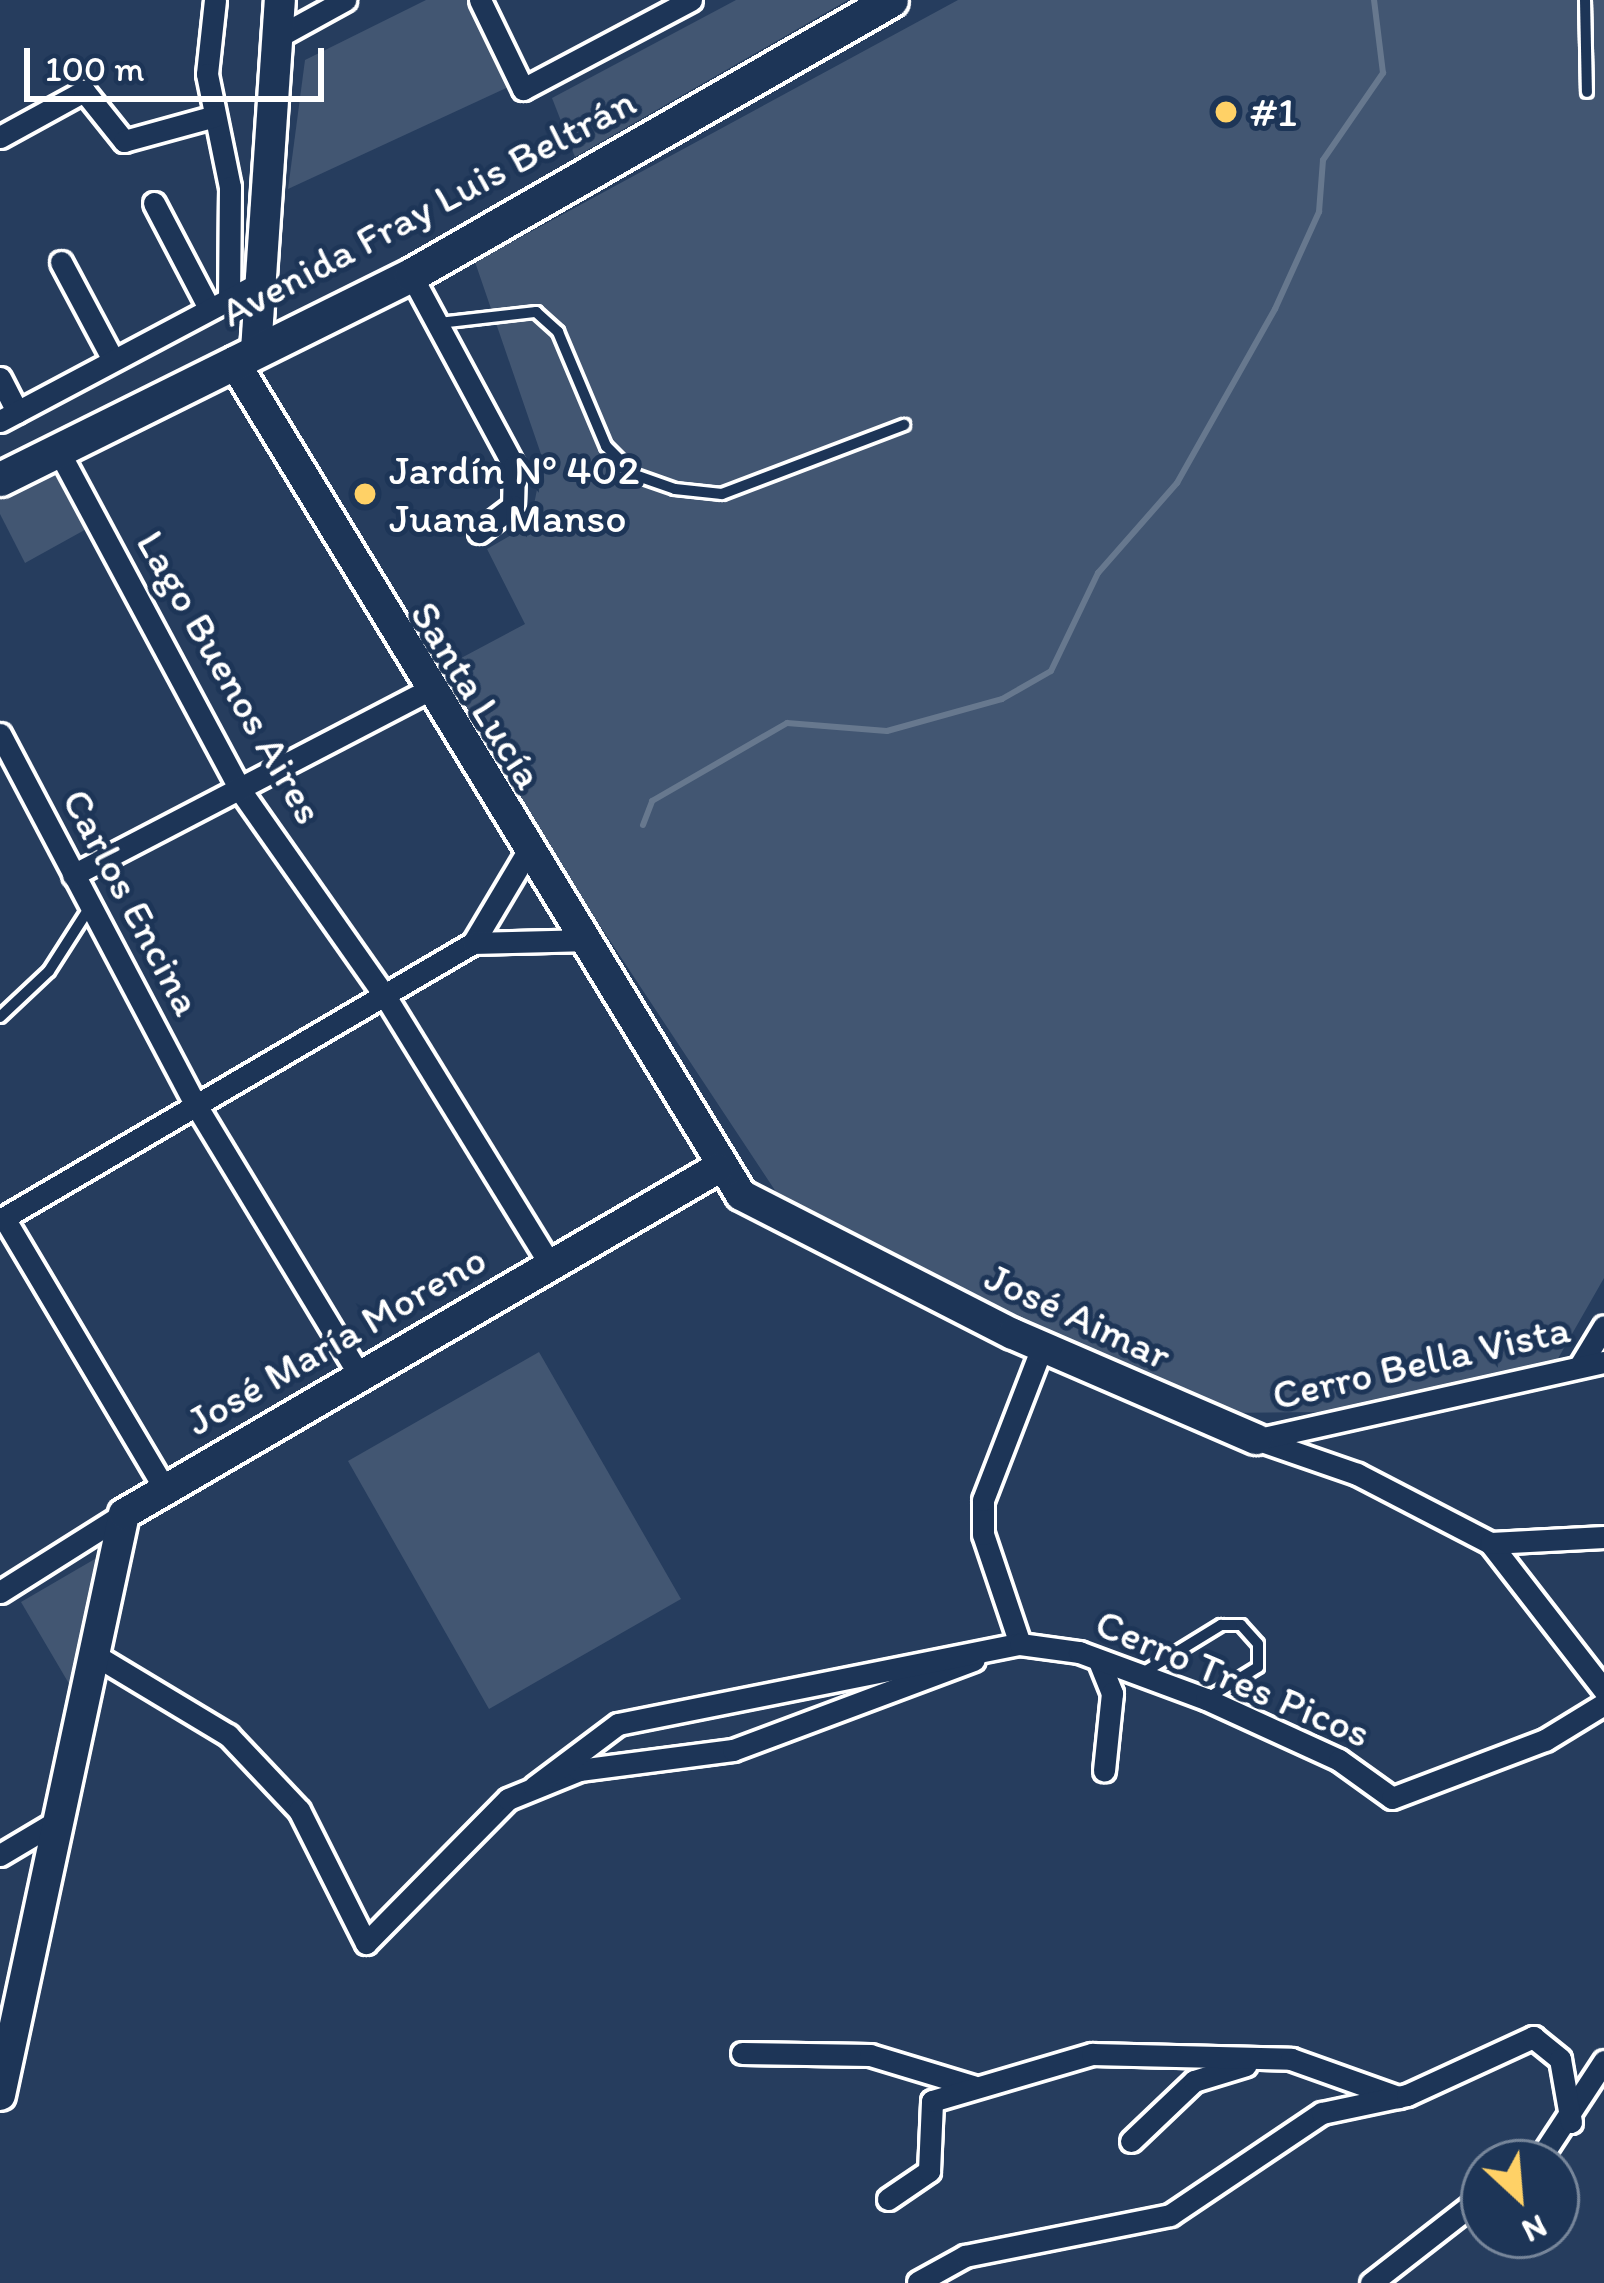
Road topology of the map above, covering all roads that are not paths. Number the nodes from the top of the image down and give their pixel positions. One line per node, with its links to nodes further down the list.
1 (215, 0): 10 (street)
2 (280, 0): 8 (street)
3 (345, 0): 8 (street)
4 (480, 0): 5 (street)
5 (691, 0)
6 (891, 0): 14 (main road, Avenida Fray Luis Beltrán)
7 (1585, 0): 9 (lane)
8 (276, 38): 15 (street)
9 (1587, 92)
10 (215, 116): 11 (street); 16 (street)
11 (0, 136)
12 (154, 203): 16 (street)
13 (61, 262): 19 (street)
14 (411, 275): 17 (street); 18 (main road, Avenida Fray Luis Beltrán)
15 (258, 284): 16 (street); 18 (street)
16 (219, 303): 19 (street)
17 (436, 324): 22 (lane); 25 (street)
18 (245, 356): 23 (main road, Avenida Fray Luis Beltrán); 26 (street, Santa Lucía)
19 (113, 360): 21 (street)
20 (0, 379): 21 (street)
21 (9, 416)
22 (904, 425)
23 (58, 450): 24 (main road, Avenida Fray Luis Beltrán); 28 (street, Lago Buenos Aires)
24 (0, 479)
25 (479, 532)
26 (424, 692): 28 (street); 29 (street, Santa Lucía)
27 (0, 734): 30 (street, Carlos Encina)
28 (240, 790): 30 (street); 34 (street, Lago Buenos Aires)
29 (526, 854): 32 (street, Santa Lucía); 33 (street)
30 (73, 875): 31 (street, Carlos Encina)
31 (90, 907): 35 (lane); 36 (street, Carlos Encina)
32 (590, 940): 33 (street); 37 (street, José Aimar)
33 (473, 943): 34 (street)
34 (385, 996): 36 (street); 39 (street, Lago Buenos Aires)
35 (0, 1017)
36 (197, 1107): 38 (street); 44 (street, Carlos Encina)
37 (718, 1168): 39 (street, José María Moreno); 41 (street, José Aimar)
38 (2, 1219): 46 (street)
39 (549, 1263): 44 (street, José María Moreno)
40 (1604, 1325): 43 (street)
41 (1042, 1347): 45 (street, José Aimar); 51 (street)
42 (1604, 1362): 43 (street, Cerro Bella Vista)
43 (1581, 1364): 45 (street, Cerro Bella Vista)
44 (360, 1376): 46 (street, José María Moreno)
45 (1256, 1439): 49 (street, José Aimar)
46 (165, 1489): 47 (street, José María Moreno)
47 (124, 1514): 50 (street, José María Moreno); 52 (street)
48 (1604, 1537): 49 (street)
49 (1490, 1543): 55 (street, José Aimar)
50 (0, 1592)
51 (1020, 1644): 53 (street, Cerro Tres Picos); 59 (street); 59 (street)
52 (98, 1657): 59 (street); 60 (street)
53 (1100, 1661): 54 (street, Cerro Tres Picos); 58 (street)
54 (1141, 1674): 56 (street, Cerro Tres Picos); 56 (lane)
55 (1604, 1690)
56 (1206, 1699): 57 (street, Cerro Tres Picos)
57 (1604, 1704)
58 (1104, 1771)
59 (534, 1787)
60 (57, 1821): 61 (street); 66 (street)
61 (0, 1856)
62 (742, 2053): 65 (street)
63 (1263, 2060): 65 (street); 67 (street); 70 (street)
64 (1604, 2061): 68 (street)
65 (974, 2086): 71 (street)
66 (0, 2091)
67 (1398, 2097): 68 (street); 73 (street)
68 (1570, 2122): 69 (street)
69 (1556, 2139)
70 (1130, 2141)
71 (888, 2199)
72 (1460, 2214): 74 (street)
73 (918, 2282)
74 (1371, 2283)

